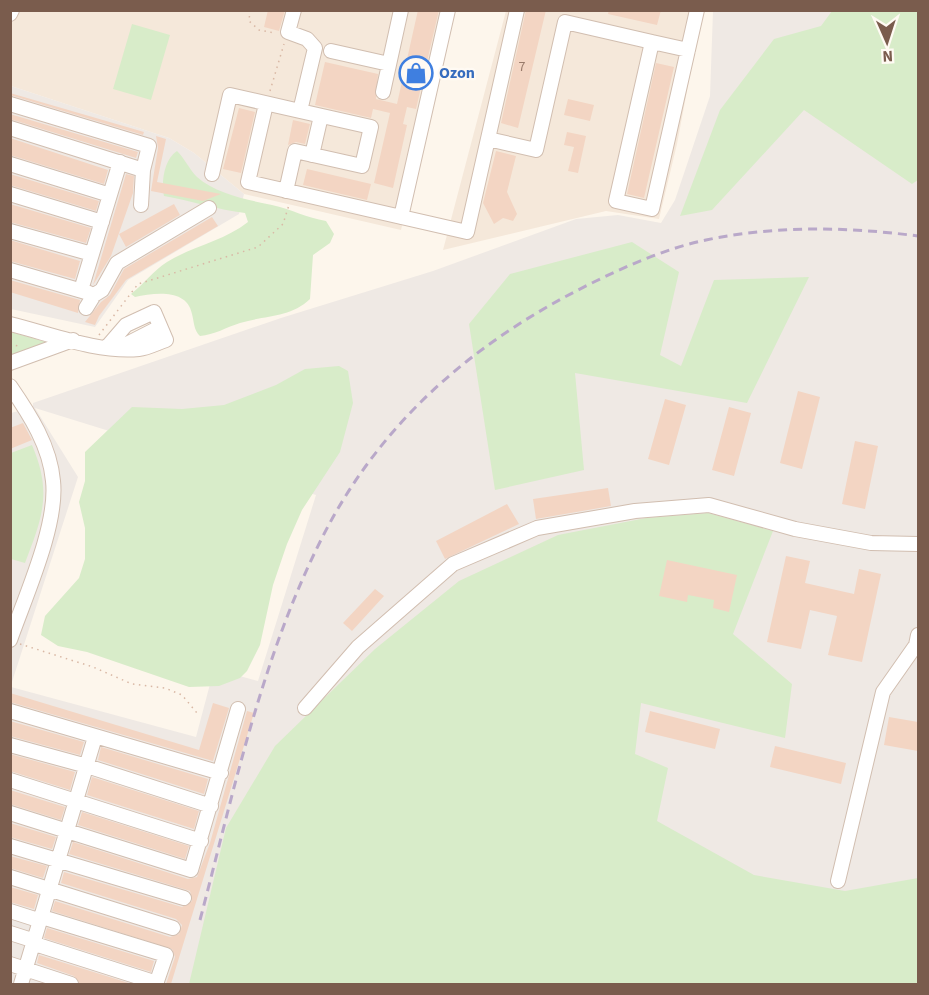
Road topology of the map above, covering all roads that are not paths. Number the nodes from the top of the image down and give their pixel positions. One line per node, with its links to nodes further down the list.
1 (294, 10): 13 (street)
2 (401, 10): 9 (street)
3 (448, 10): 27 (street)
4 (517, 10): 16 (street)
5 (697, 10): 7 (street)
6 (652, 42): 7 (street); 7 (street); 16 (street)
7 (688, 50)
8 (331, 51): 9 (street)
9 (389, 64): 10 (street)
10 (383, 92)
11 (10, 104): 20 (street)
12 (266, 104): 13 (street); 21 (street); 22 (street)
13 (300, 111): 14 (street)
14 (321, 116): 17 (street); 17 (street)
15 (10, 128): 18 (street)
16 (488, 139): 27 (street)
17 (312, 155): 22 (street)
18 (120, 162): 20 (street); 24 (street)
19 (10, 164): 24 (street)
20 (143, 170): 25 (street)
21 (212, 174)
22 (290, 192): 27 (street)
23 (10, 194): 28 (street)
24 (110, 195): 28 (street)
25 (141, 205)
26 (208, 208): 32 (street)
27 (401, 217)
28 (102, 222): 30 (street)
29 (10, 231): 30 (street)
30 (92, 254): 32 (street)
31 (10, 270): 32 (street)
32 (88, 293): 33 (street)
33 (86, 308)
34 (10, 324): 35 (street)
35 (73, 340): 36 (street); 37 (street)
36 (112, 348): 36 (street)
37 (10, 363)
38 (10, 386): 41 (street)
39 (918, 544): 42 (street)
40 (918, 635): 58 (street)
41 (13, 638)
42 (305, 708)
43 (238, 709): 48 (street)
44 (10, 711): 45 (street)
45 (95, 737): 47 (street); 48 (street)
46 (10, 745): 47 (street)
47 (87, 766): 50 (street); 51 (street)
48 (221, 773): 51 (street)
49 (10, 780): 50 (street)
50 (77, 800): 53 (street); 54 (street)
51 (211, 806): 54 (street)
52 (10, 813): 53 (street)
53 (68, 830): 54 (street); 56 (street)
54 (201, 841)
55 (10, 846): 56 (street)
56 (59, 859): 59 (street); 60 (street)
57 (10, 877): 59 (street)
58 (838, 881)
59 (50, 890): 62 (street); 63 (street)
60 (183, 898)
61 (10, 911): 62 (street)
62 (42, 917): 65 (street); 70 (street)
63 (173, 928)
64 (10, 933): 65 (street)
65 (34, 941): 67 (street); 70 (street)
66 (10, 964): 67 (street)
67 (26, 969): 68 (street); 69 (street)
68 (21, 984)
69 (71, 984)
70 (157, 984)

